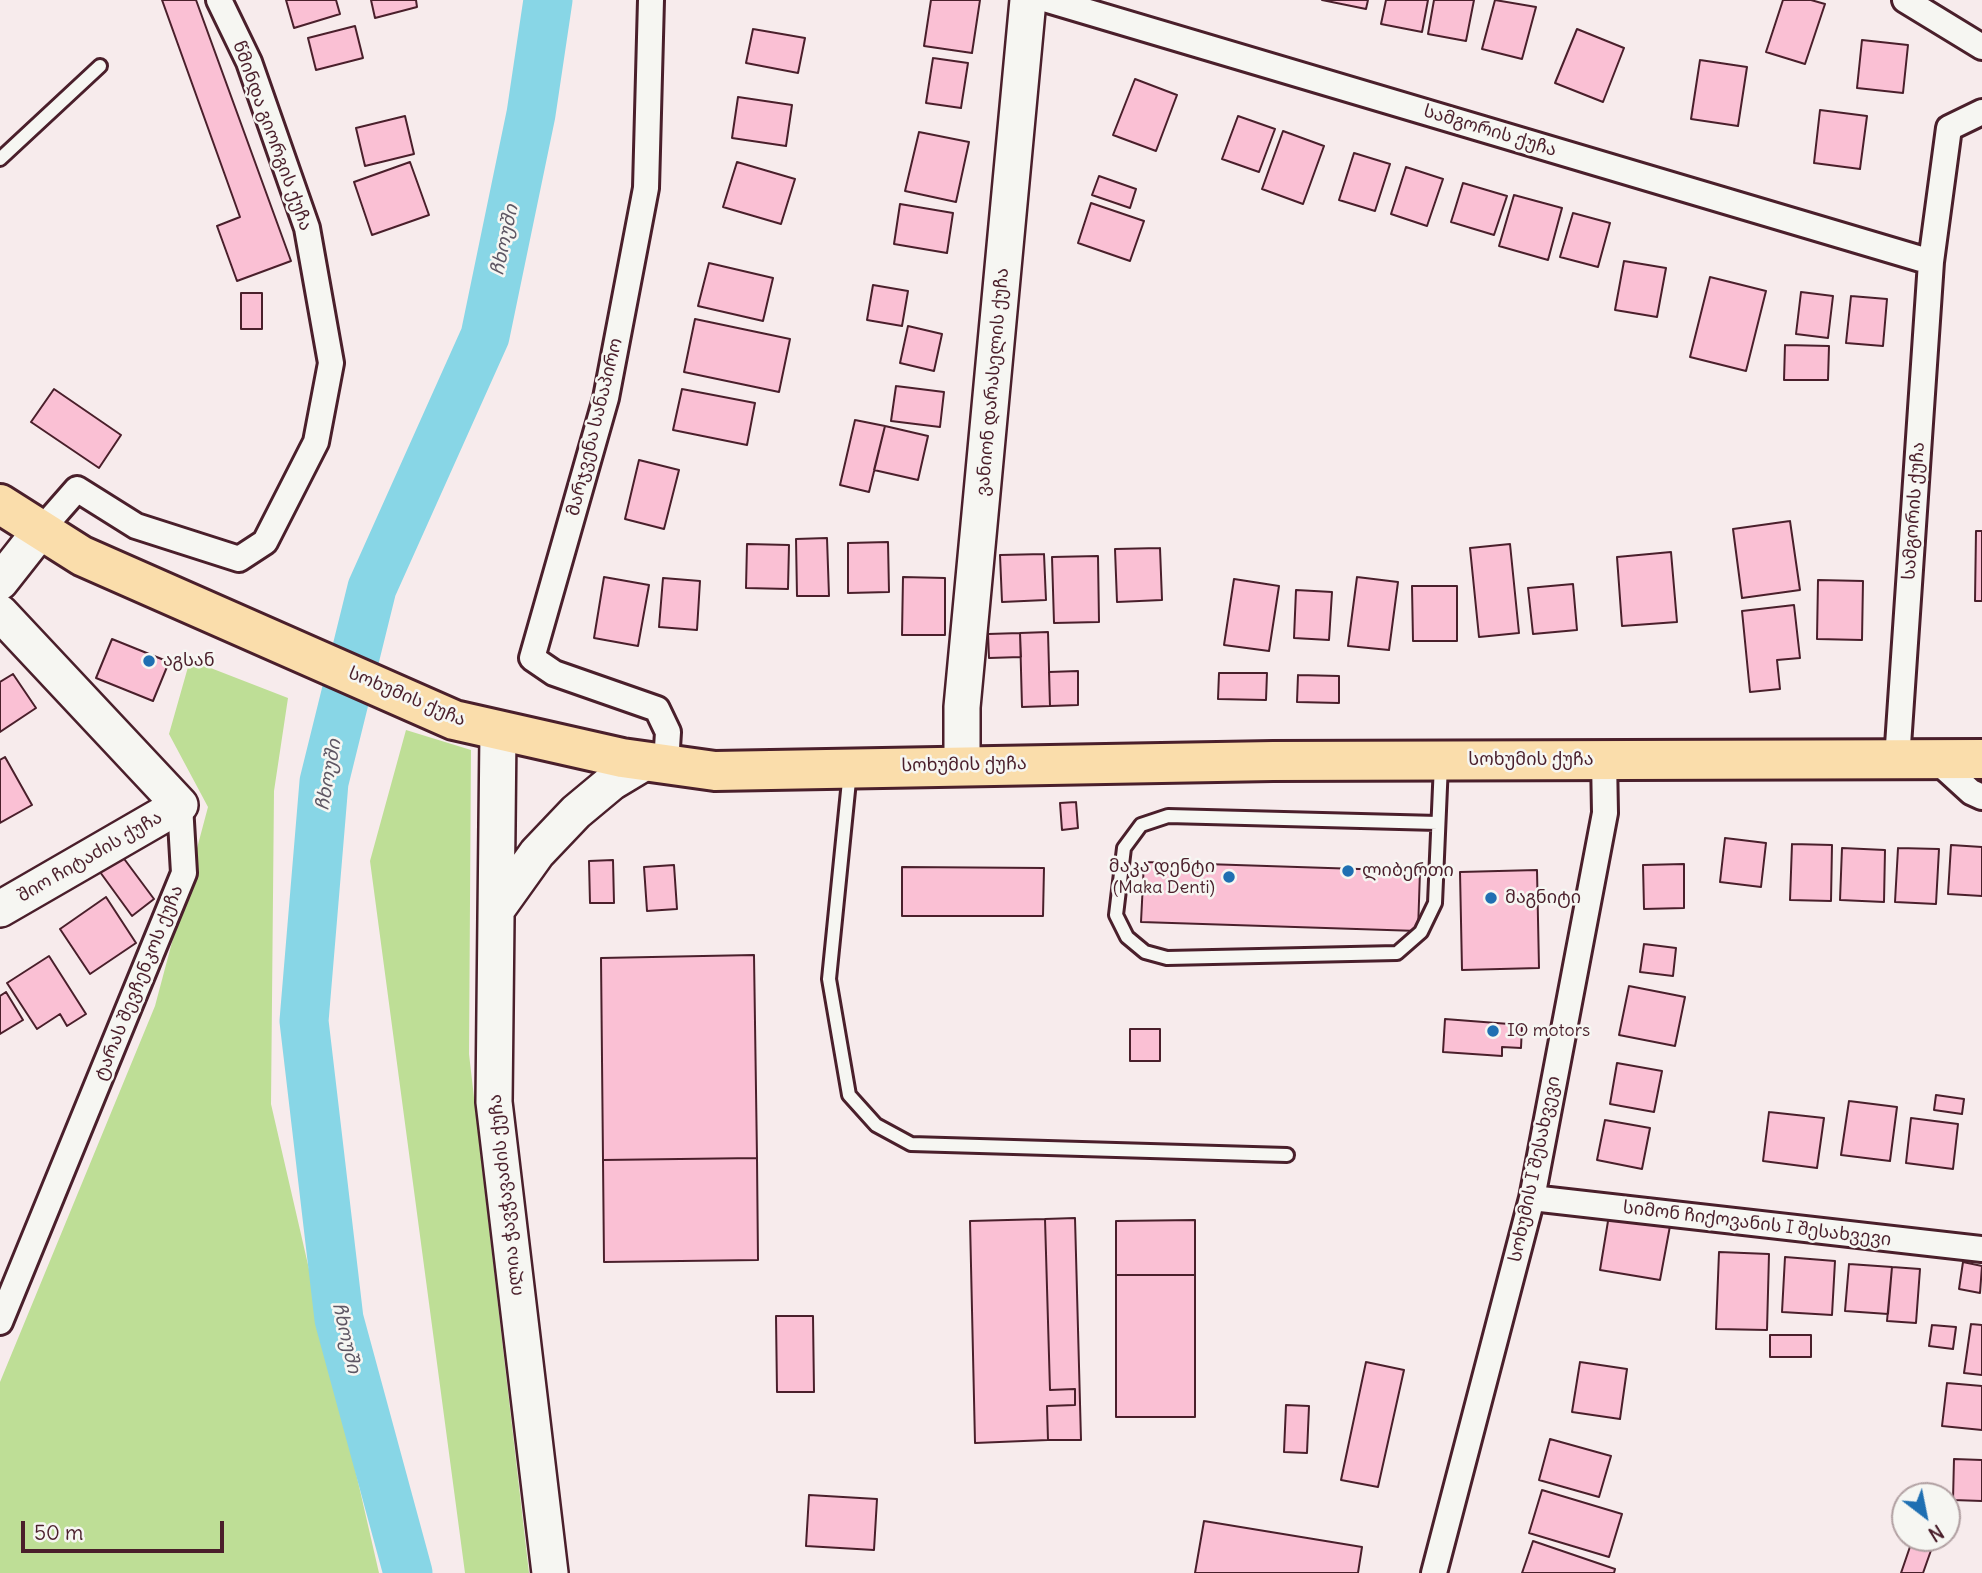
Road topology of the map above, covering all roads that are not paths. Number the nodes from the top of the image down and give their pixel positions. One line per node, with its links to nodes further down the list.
1 (219, 0): 12 (street, წმინდა გიორგის ქუჩა)
2 (651, 0): 21 (street, მარჯვენა სანაპირო)
3 (1028, 0): 22 (street, ვანიონ დარასელის ქუჩა)
4 (1048, 0): 10 (street, სამგორის ქუჩა)
5 (1905, 0): 6 (street)
6 (1982, 47)
7 (100, 66): 9 (lane)
8 (1982, 112): 10 (street, სამგორის ქუჩა)
9 (0, 159)
10 (1931, 262): 19 (street, სამგორის ქუჩა)
11 (0, 504): 12 (highway, სოხუმის ქუჩა)
12 (41, 530): 13 (street); 15 (highway, სოხუმის ქუჩა)
13 (0, 582)
14 (0, 613): 25 (street)
15 (498, 732): 21 (highway, სოხუმის ქუჩა); 28 (street, ილია ჭავჭავაძის ქუჩა)
16 (1604, 759): 18 (highway, სოხუმის ქუჩა); 19 (highway, სოხუმის ქუჩა); 30 (street, სოხუმის I შესახვევი)
17 (1982, 759): 20 (highway, სოხუმის ქუჩა)
18 (1441, 760): 22 (highway, სოხუმის ქუჩა); 26 (lane)
19 (1897, 760): 20 (highway, სოხუმის ქუჩა)
20 (1937, 761): 24 (street)
21 (657, 763): 23 (highway, სოხუმის ქუჩა); 28 (street)
22 (962, 765): 23 (highway, სოხუმის ქუჩა)
23 (850, 768): 29 (lane)
24 (1982, 797)
25 (180, 805): 27 (street, შიო ჩიტაძის ქუჩა); 32 (street, ტარას შევჩენკოს ქუჩა)
26 (1438, 822): 26 (lane)
27 (0, 909)
28 (496, 909): 33 (street, ილია ჭავჭავაძის ქუჩა)
29 (1287, 1155)
30 (1532, 1198): 31 (street, სიმონ ჩიქოვანის I შესახვევი); 34 (street, სოხუმის I შესახვევი)
31 (1982, 1249)
32 (0, 1322)
33 (550, 1573)
34 (1434, 1573)

